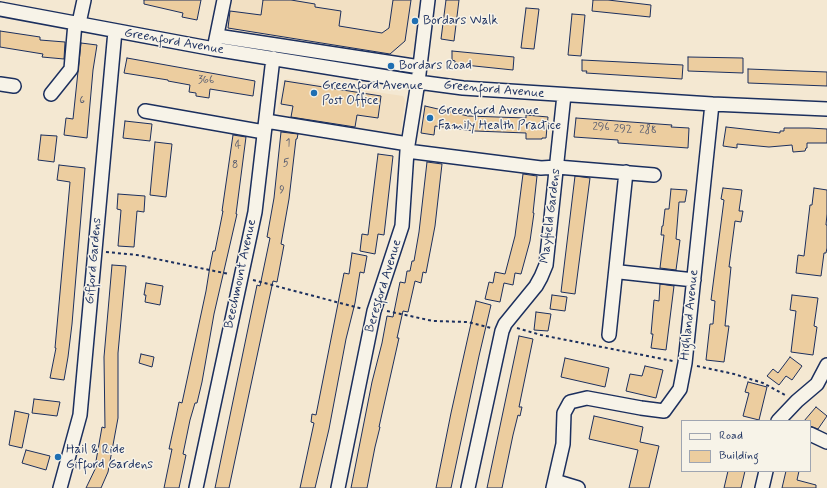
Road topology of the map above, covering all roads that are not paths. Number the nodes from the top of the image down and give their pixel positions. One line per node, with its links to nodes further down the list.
1 (84, 0): 5 (street)
2 (224, 0): 7 (street)
3 (428, 0): 10 (street)
4 (0, 9): 5 (street, Greenford Avenue)
5 (77, 23): 6 (street, Greenford Avenue); 14 (street)
6 (115, 31): 8 (street, Greenford Avenue); 33 (street, Gifford Gardens)
7 (217, 36): 8 (street); 10 (street)
8 (214, 49): 9 (street, Greenford Avenue)
9 (273, 58): 11 (street, Greenford Avenue); 19 (street, Beechmount Avenue)
10 (420, 67): 11 (street)
11 (418, 82): 15 (street, Greenford Avenue); 20 (street, Beresford Avenue)
12 (0, 84): 13 (street)
13 (14, 86)
14 (51, 94)
15 (564, 95): 16 (street, Greenford Avenue); 21 (street, Mayfield Gardens)
16 (712, 104): 17 (street, Greenford Avenue); 25 (street, Highland Avenue)
17 (827, 109)
18 (145, 110): 19 (street)
19 (265, 127): 20 (street); 34 (street, Beechmount Avenue)
20 (408, 148): 21 (street); 35 (street, Beresford Avenue)
21 (557, 168): 22 (street); 36 (street, Mayfield Gardens)
22 (626, 172): 23 (street); 26 (street)
23 (654, 175)
24 (620, 272): 25 (street)
25 (694, 280): 32 (street, Highland Avenue)
26 (609, 335)
27 (827, 365): 28 (street)
28 (782, 420)
29 (811, 434): 30 (street)
30 (827, 442)
31 (766, 472): 38 (street)
32 (554, 485): 37 (street)
33 (60, 488)
34 (196, 488)
35 (338, 488)
36 (468, 488)
37 (578, 488)
38 (762, 488)

